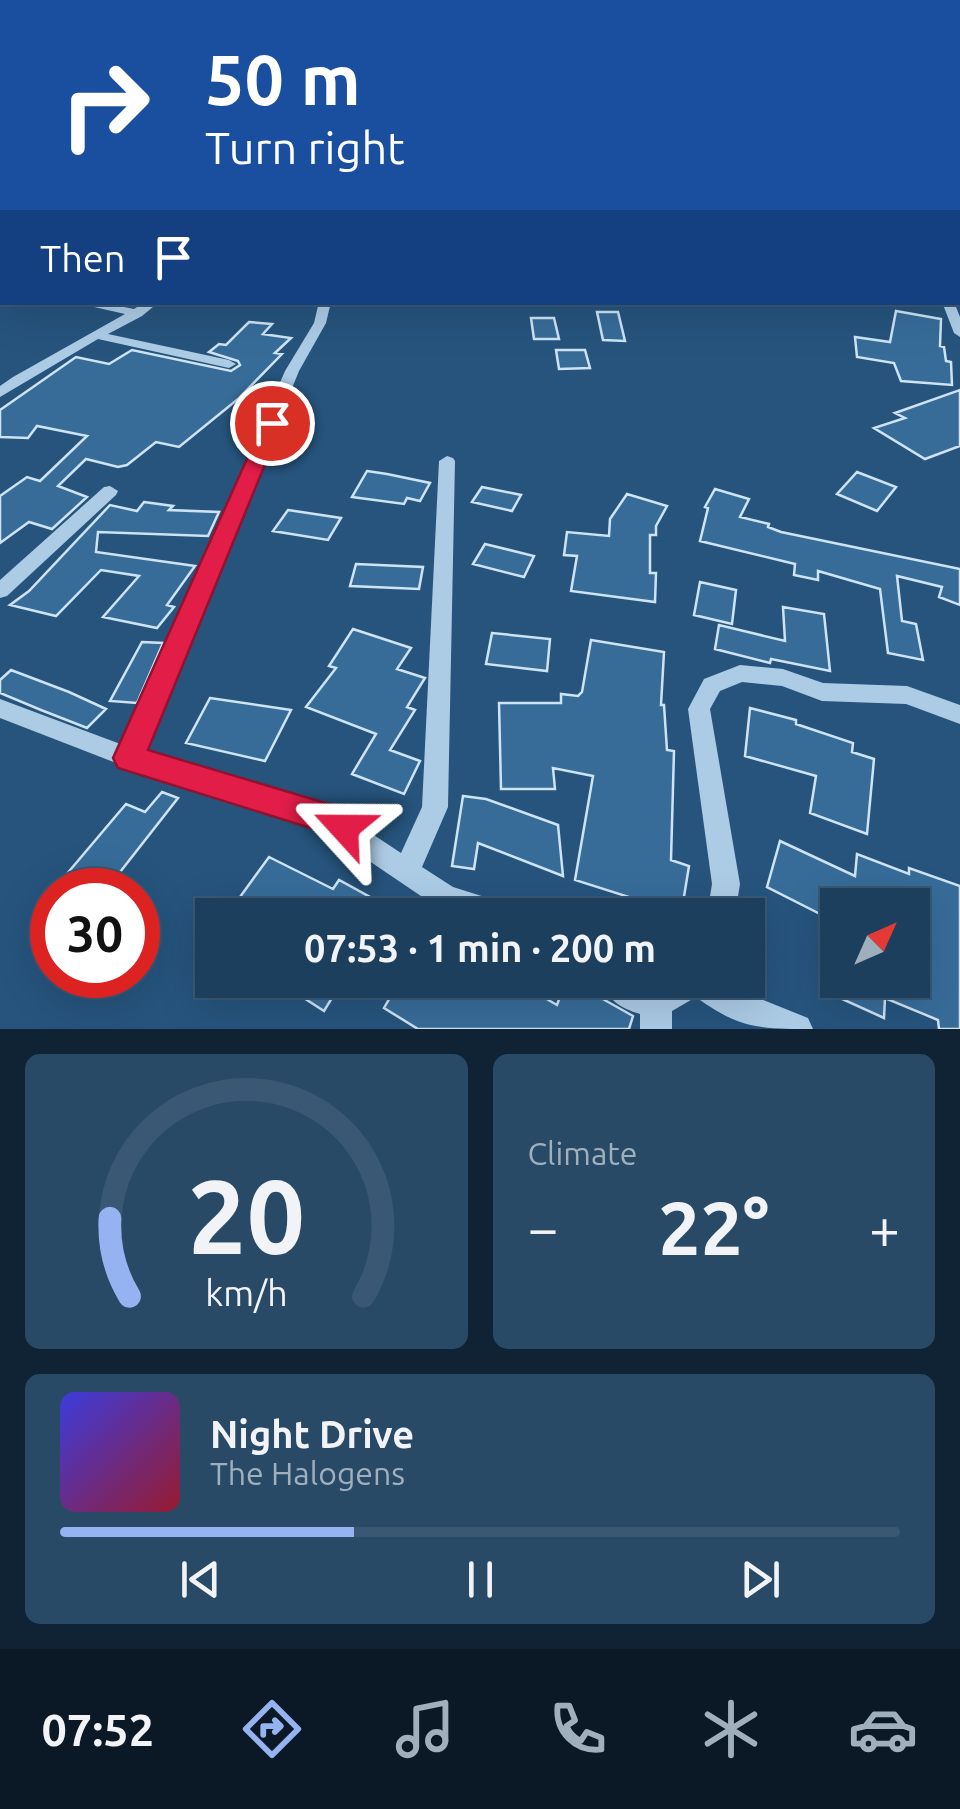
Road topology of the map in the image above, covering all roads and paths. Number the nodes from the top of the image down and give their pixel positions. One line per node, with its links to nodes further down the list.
1 (99, 305): 5 (street)
2 (150, 305): 5 (street)
3 (323, 305): 15 (street)
4 (949, 305): 6 (street)
5 (138, 313): 7 (street)
6 (960, 334)
7 (101, 336): 8 (street); 9 (street)
8 (229, 364)
9 (4, 387)
10 (447, 462): 16 (street)
11 (110, 491): 12 (street)
12 (0, 591)
13 (0, 708): 15 (street)
14 (960, 715): 18 (street)
15 (129, 758): 16 (street)
16 (406, 872): 17 (street)
17 (445, 898)
18 (724, 898)
19 (633, 998): 22 (street)
20 (676, 998): 22 (street)
21 (722, 998): 23 (street)
22 (656, 1016)
23 (797, 1029)

